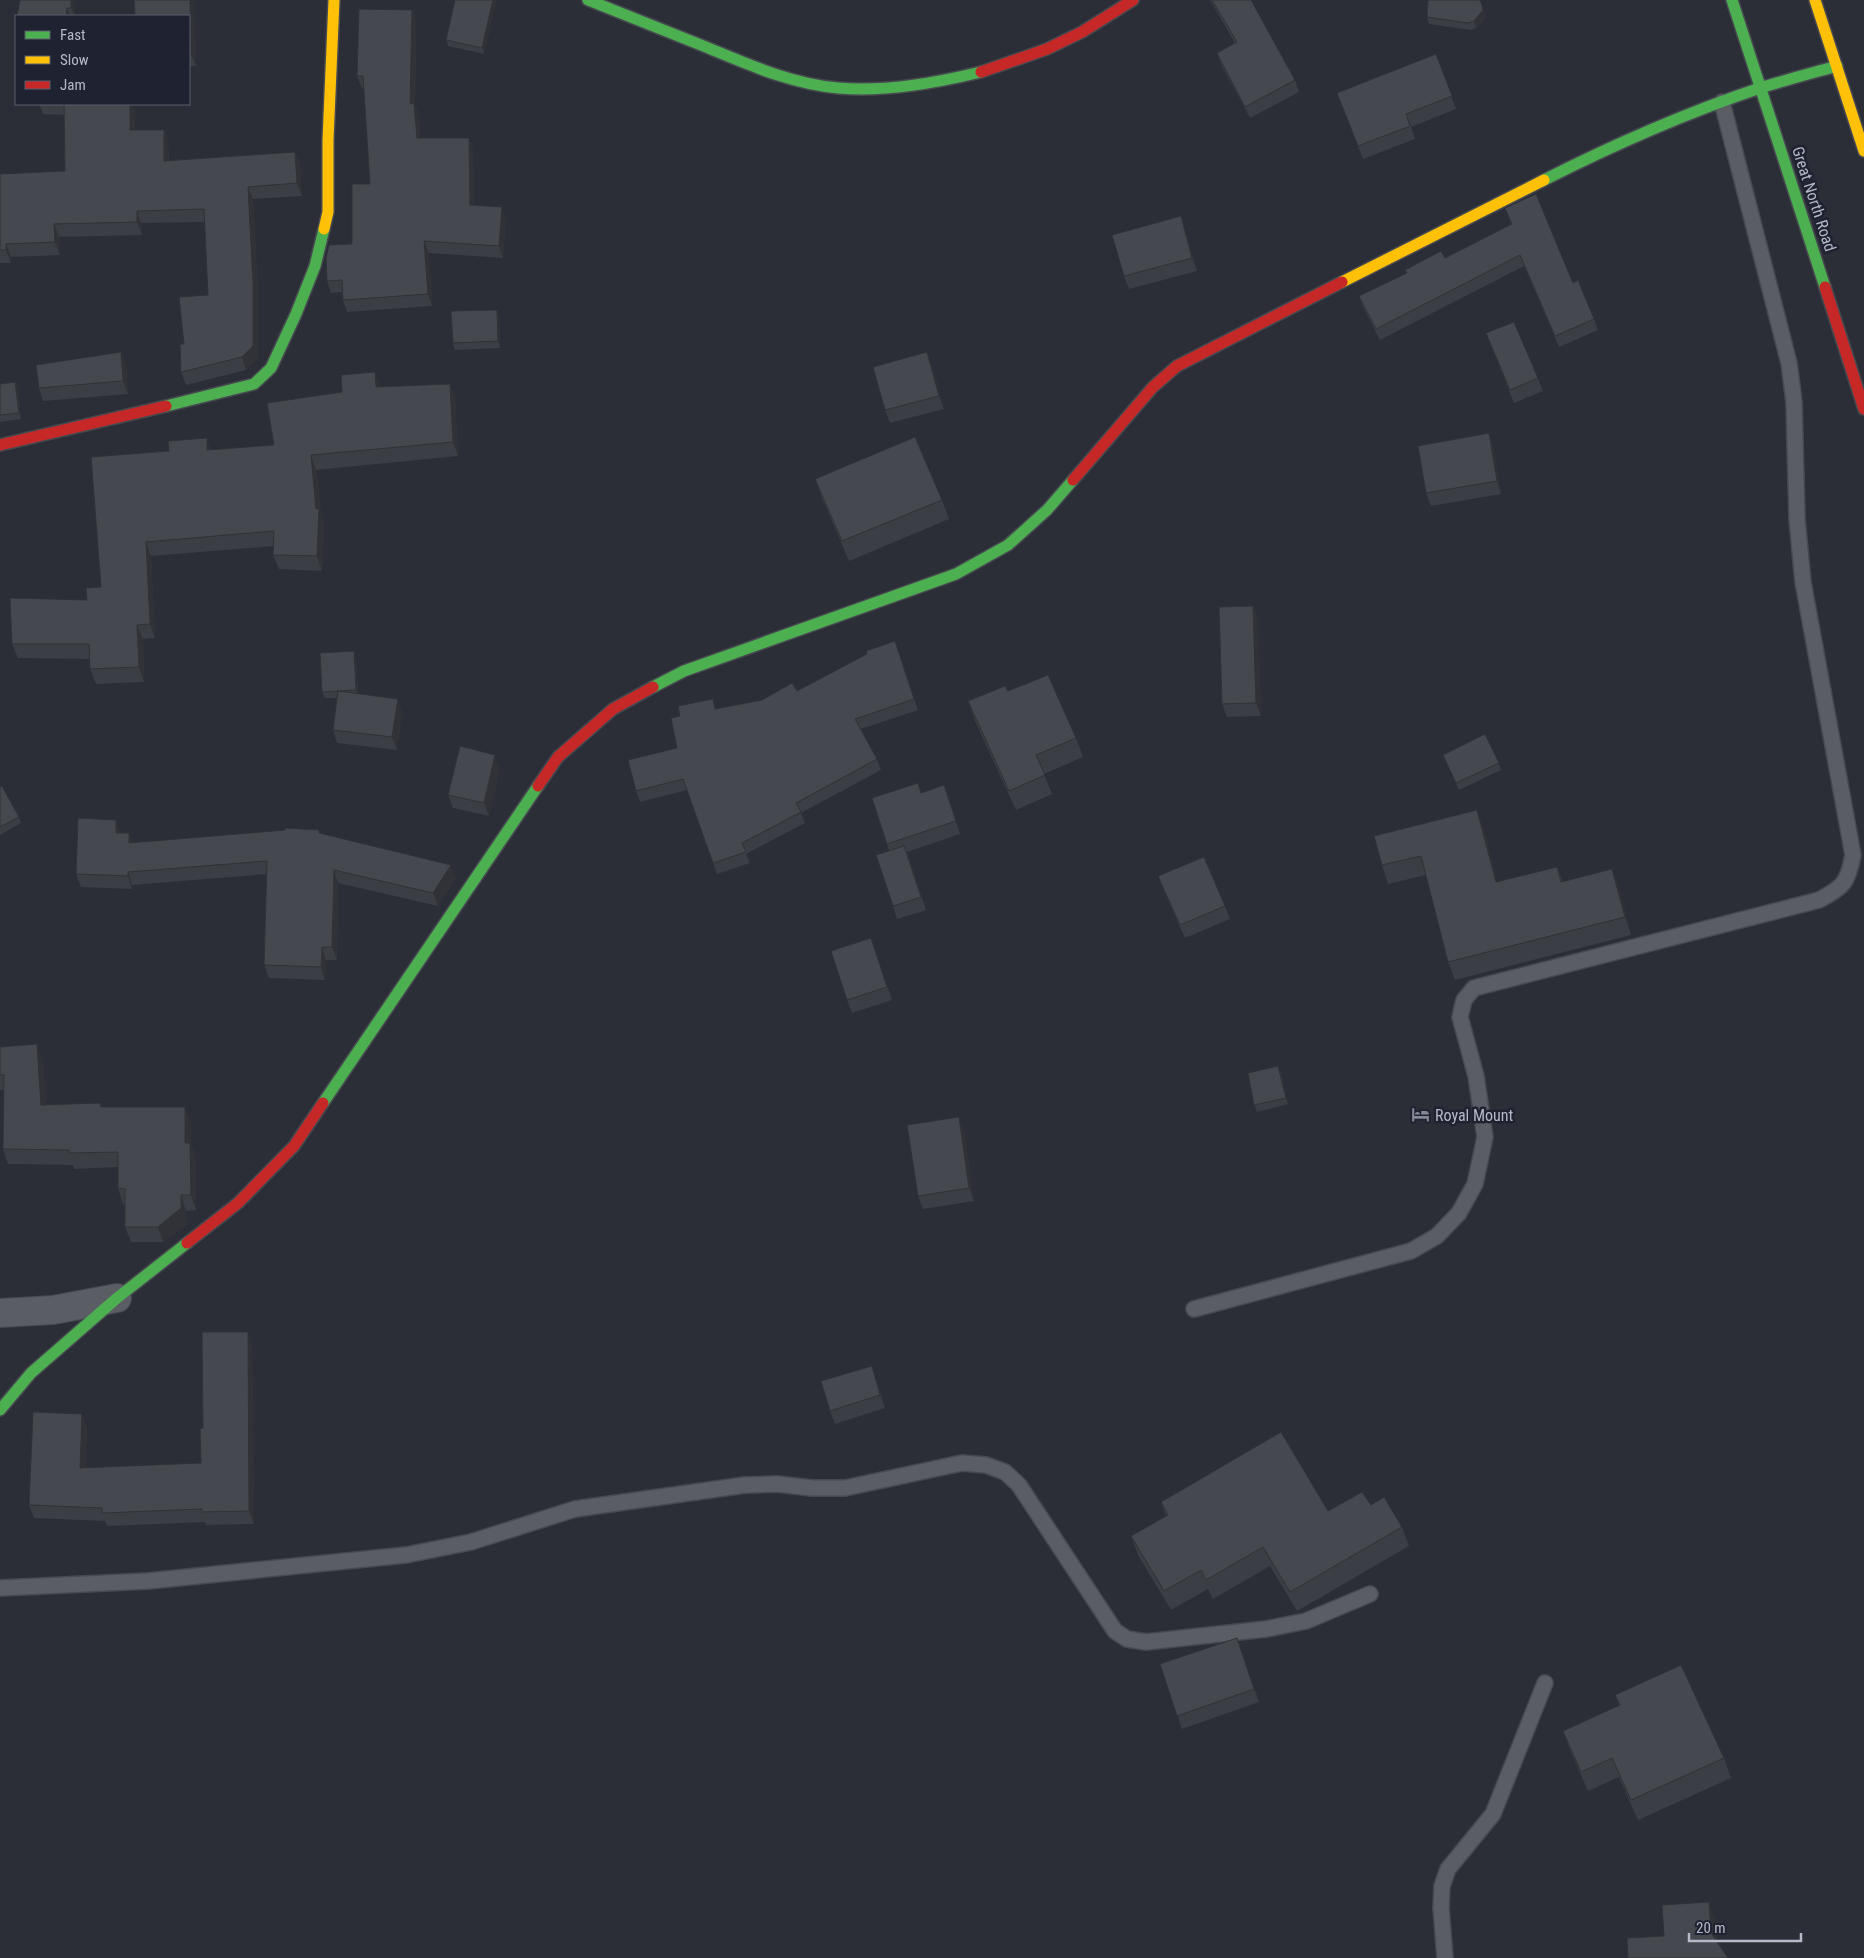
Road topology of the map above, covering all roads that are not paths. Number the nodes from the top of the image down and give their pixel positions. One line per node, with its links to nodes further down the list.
1 (334, 0): 11 (main road)
2 (588, 0): 3 (main road)
3 (1133, 0)
4 (1732, 0): 7 (main road, Great North Road)
5 (1815, 0): 6 (main road)
6 (1837, 66): 7 (main road); 9 (main road)
7 (1761, 88): 8 (main road); 10 (main road, Great North Road)
8 (1722, 102): 12 (main road); 13 (lane)
9 (1863, 147)
10 (1864, 409)
11 (0, 445)
12 (117, 1298): 14 (street); 15 (main road)
13 (1194, 1310)
14 (0, 1313)
15 (0, 1410)
16 (0, 1588): 17 (lane)
17 (1370, 1594)
18 (1545, 1683): 19 (lane)
19 (1445, 1958)

